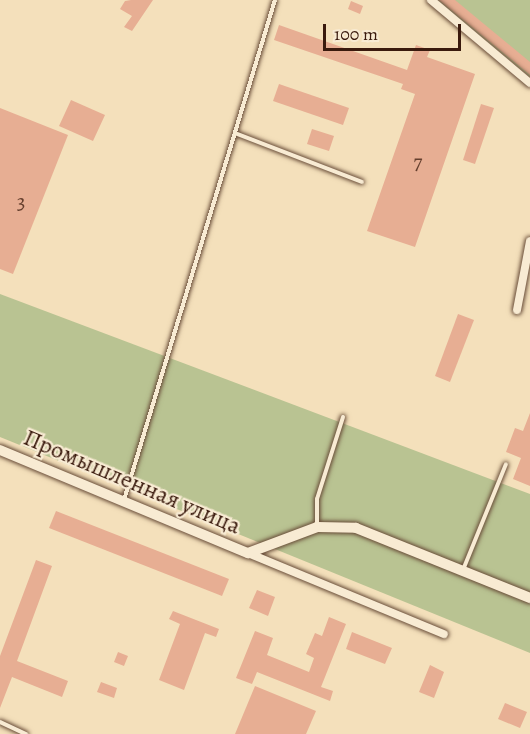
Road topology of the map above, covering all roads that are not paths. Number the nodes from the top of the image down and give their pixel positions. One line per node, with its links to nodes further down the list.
1 (275, 0): 4 (lane)
2 (432, 0): 3 (street)
3 (530, 83)
4 (235, 133): 5 (lane); 11 (lane)
5 (362, 182)
6 (530, 241): 7 (street)
7 (517, 310)
8 (343, 417): 12 (lane)
9 (0, 450): 11 (street, Промышленная улица)
10 (506, 464): 14 (lane)
11 (124, 501): 13 (street, Промышленная улица)
12 (317, 527): 13 (street, Промышленная улица); 14 (street, Промышленная улица)
13 (248, 553): 16 (street, Промышленная улица)
14 (463, 571): 15 (street, Промышленная улица)
15 (530, 598)
16 (444, 634)
17 (0, 722): 18 (lane)
18 (26, 734)

